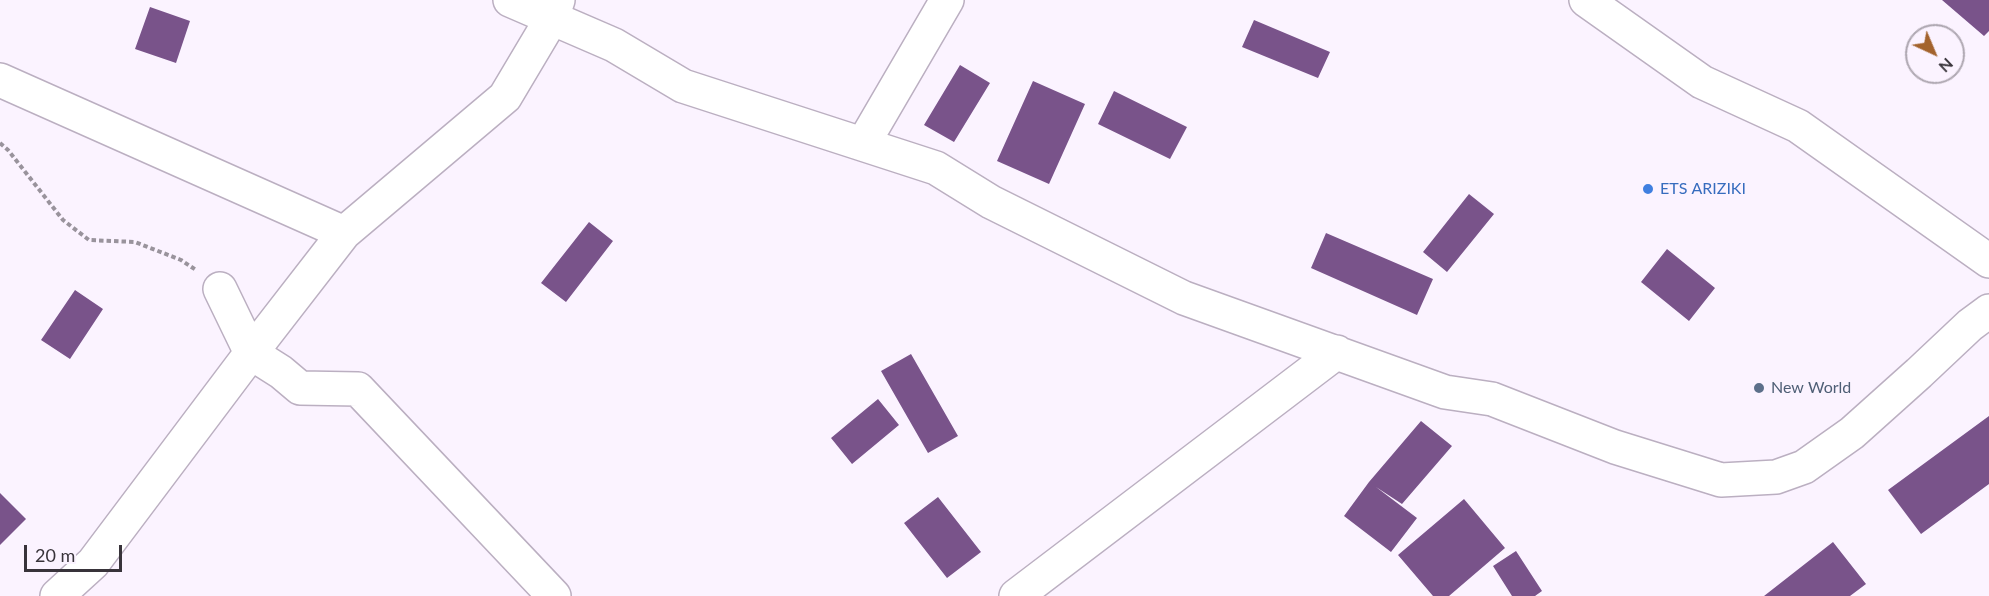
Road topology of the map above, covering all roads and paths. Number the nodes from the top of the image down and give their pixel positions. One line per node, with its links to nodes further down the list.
1 (510, 0): 4 (street)
2 (947, 0): 7 (street)
3 (1586, 0): 9 (street)
4 (555, 9): 7 (street); 8 (street)
5 (0, 80): 8 (street)
6 (0, 143): 10 (path)
7 (863, 144): 12 (street)
8 (344, 233): 13 (street)
9 (1989, 261)
10 (220, 289): 13 (street)
11 (1989, 310): 12 (street)
12 (1337, 352): 16 (street)
13 (251, 353): 14 (street); 15 (street)
14 (57, 596)
15 (554, 596)
16 (1016, 596)

